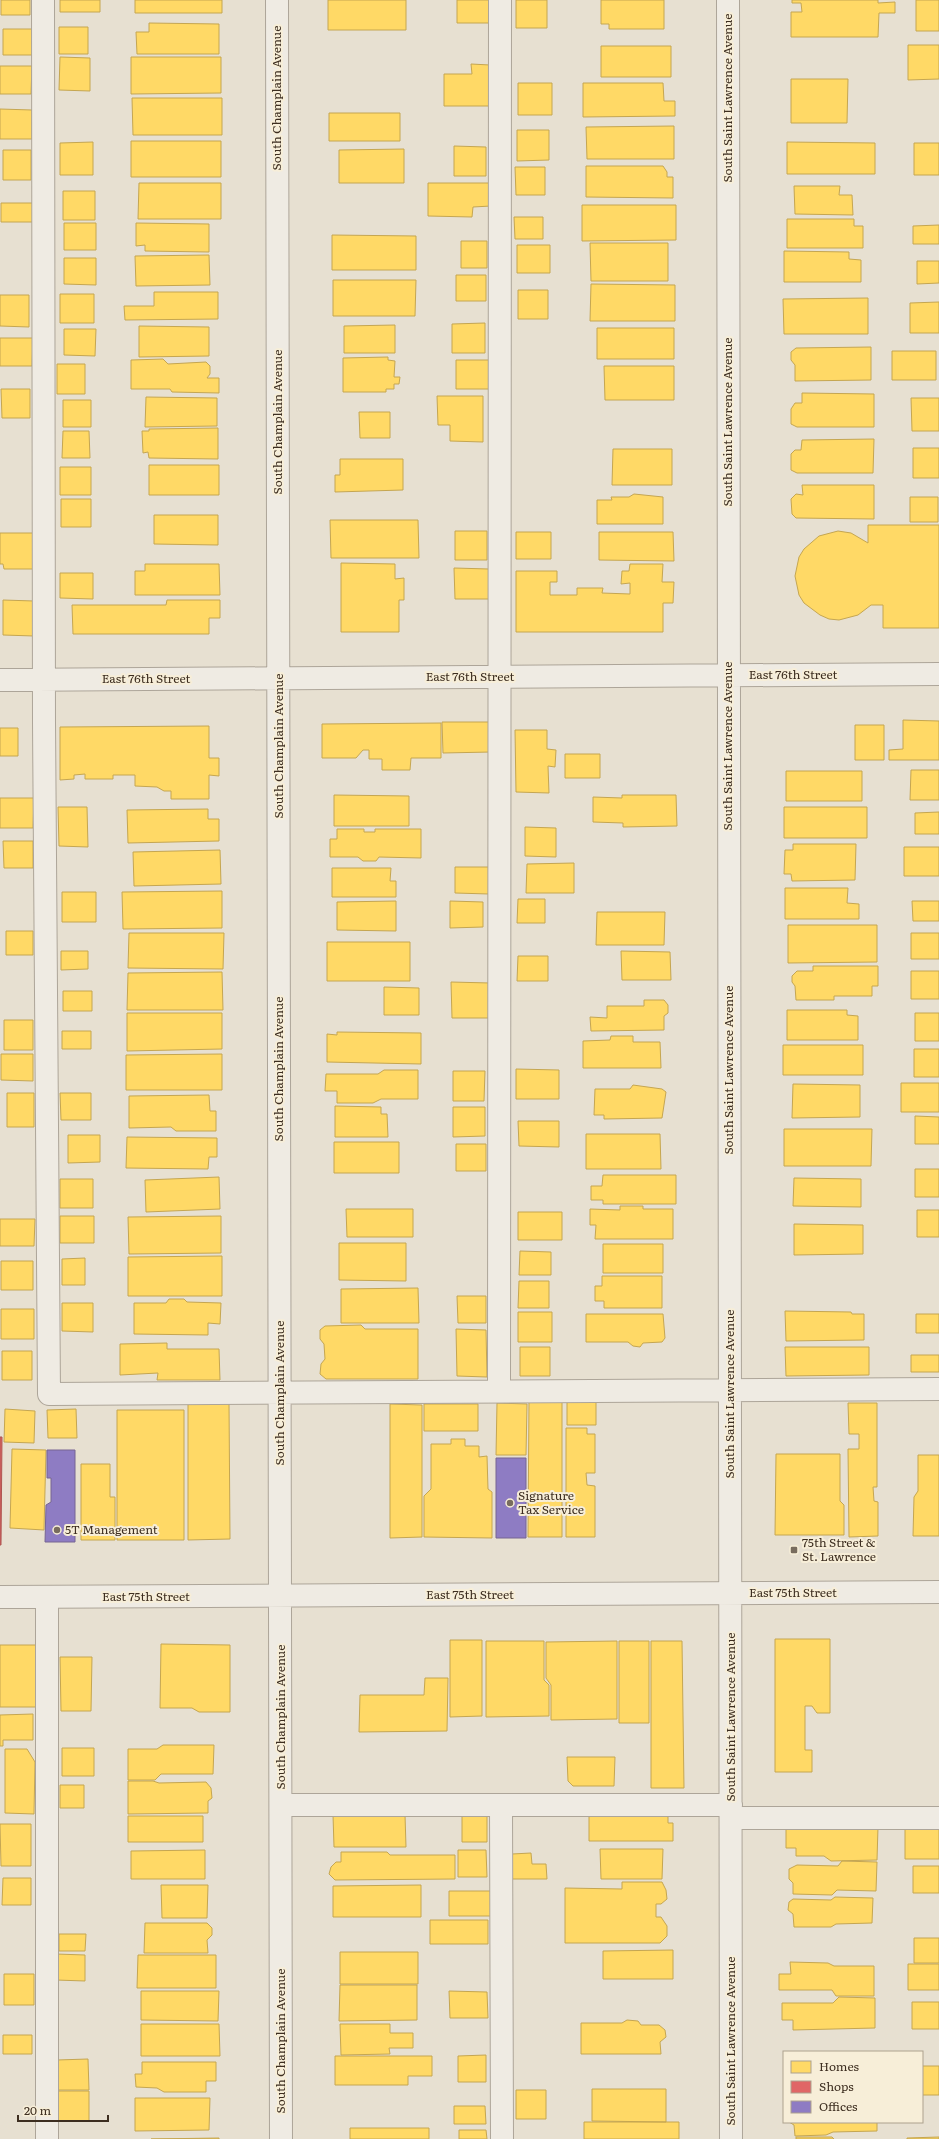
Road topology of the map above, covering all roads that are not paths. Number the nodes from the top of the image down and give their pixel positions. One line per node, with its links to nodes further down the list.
1 (43, 0): 10 (street)
2 (277, 0): 8 (street, South Champlain Avenue)
3 (500, 0): 7 (street)
4 (728, 0): 6 (street, South Saint Lawrence Avenue)
5 (939, 674): 6 (street, East 76th Street)
6 (728, 676): 7 (street, East 76th Street); 12 (street, South Saint Lawrence Avenue)
7 (500, 677): 8 (street, East 76th Street); 13 (street)
8 (278, 678): 10 (street, East 76th Street); 14 (street, South Champlain Avenue)
9 (0, 680): 10 (street, East 76th Street)
10 (44, 680): 14 (street)
11 (939, 1389): 12 (street)
12 (730, 1390): 13 (street); 16 (street, South Saint Lawrence Avenue)
13 (499, 1391): 14 (street)
14 (280, 1392): 17 (street, South Champlain Avenue)
15 (939, 1592): 16 (street, East 75th Street)
16 (731, 1594): 17 (street, East 75th Street); 22 (street, South Saint Lawrence Avenue)
17 (281, 1596): 19 (street, East 75th Street); 20 (street, South Champlain Avenue)
18 (0, 1597): 19 (street, East 75th Street)
19 (47, 1597): 24 (street)
20 (281, 1805): 21 (street); 25 (street, South Champlain Avenue)
21 (501, 1806): 22 (street); 26 (street)
22 (731, 1811): 23 (street); 27 (street, South Saint Lawrence Avenue)
23 (939, 1818)
24 (47, 2139)
25 (281, 2139)
26 (502, 2139)
27 (731, 2139)

